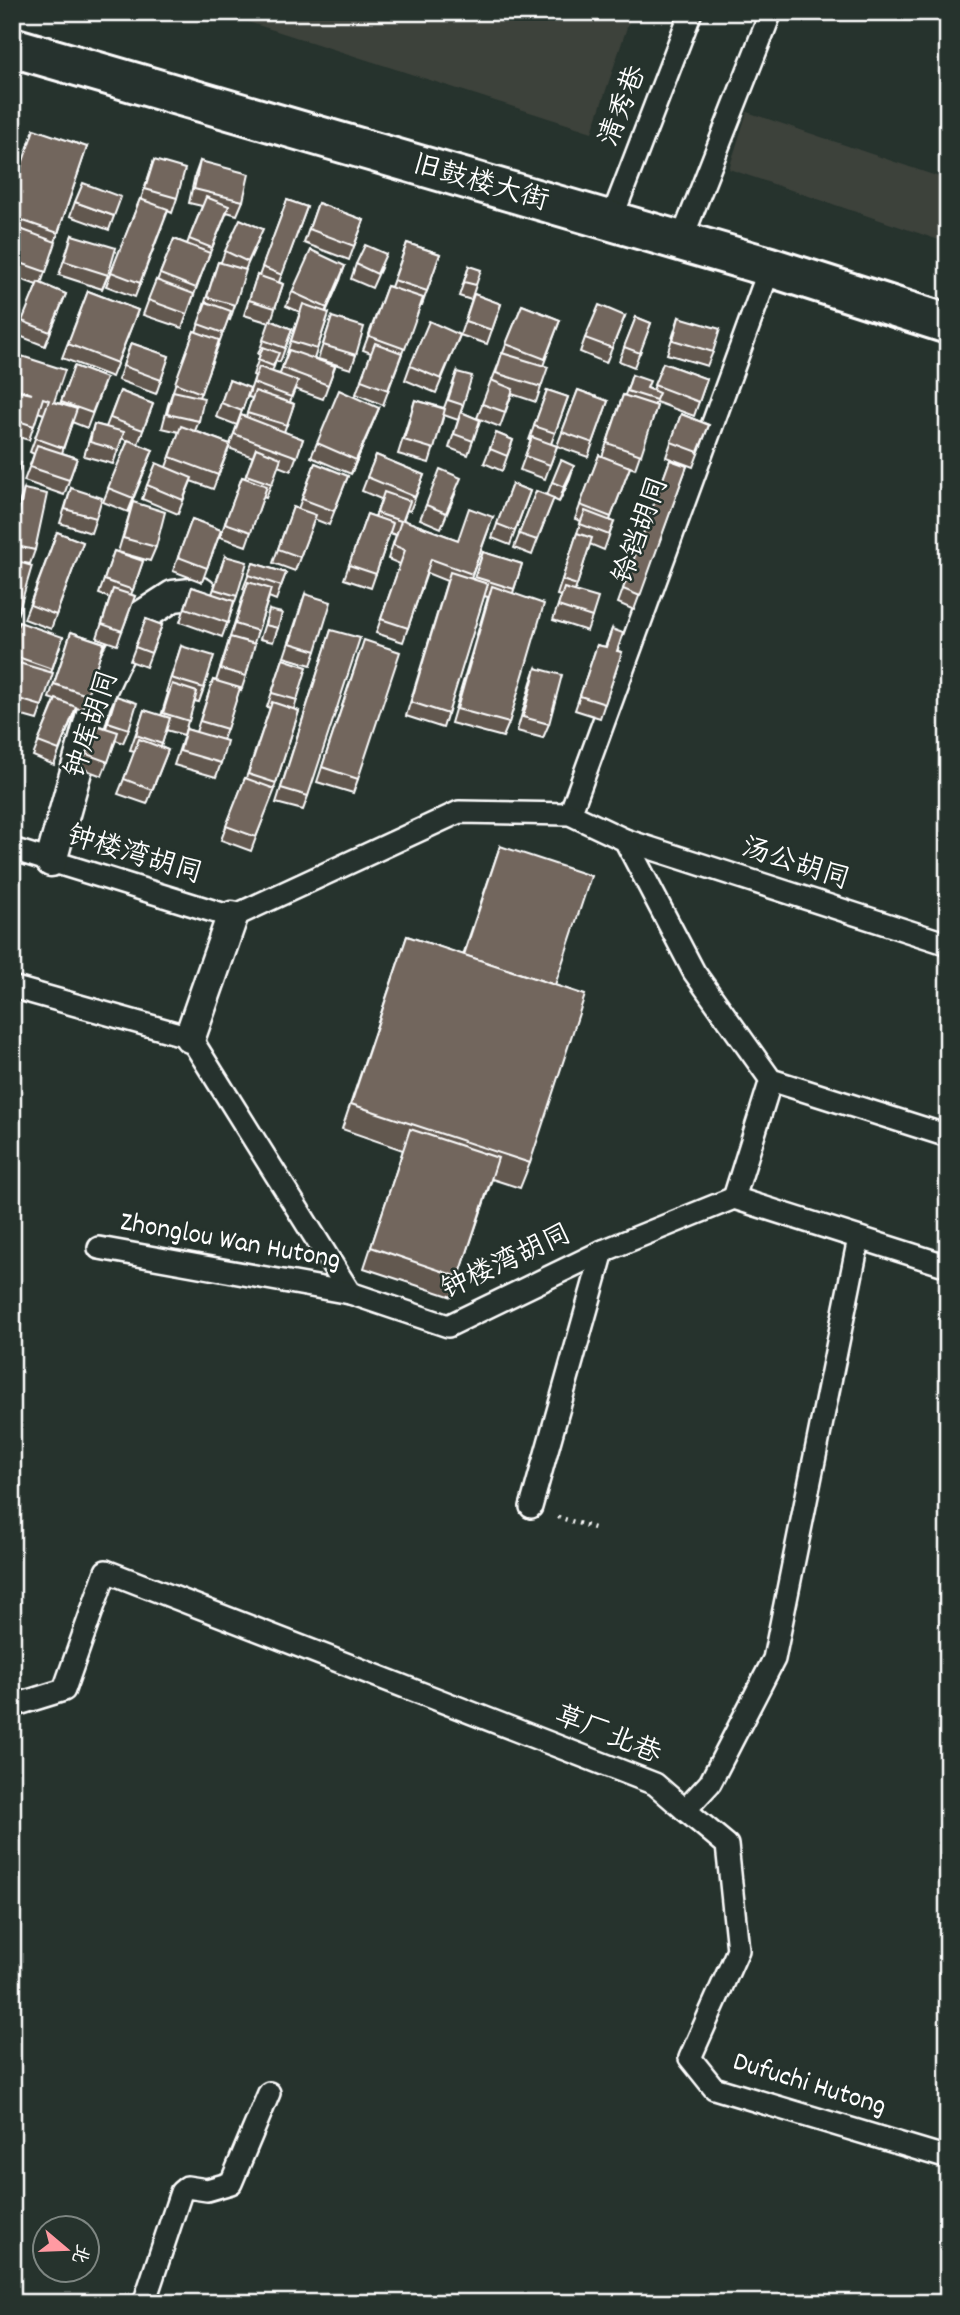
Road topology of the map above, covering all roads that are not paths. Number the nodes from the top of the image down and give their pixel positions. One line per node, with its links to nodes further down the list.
1 (691, 12): 4 (lane, 清秀巷)
2 (771, 12): 5 (lane)
3 (12, 47): 4 (main road, 旧鼓楼大街)
4 (610, 223): 5 (main road, 旧鼓楼大街)
5 (681, 241): 6 (main road, 旧鼓楼大街)
6 (769, 267): 7 (main road, 旧鼓楼大街); 9 (lane, 铃铛胡同)
7 (948, 324)
8 (201, 593): 12 (street, 钟库胡同)
9 (570, 814): 10 (lane); 13 (lane)
10 (625, 840): 14 (lane, 汤公胡同); 17 (lane)
11 (12, 849): 12 (lane, 钟楼湾胡同)
12 (51, 861): 13 (lane, 钟楼湾胡同)
13 (232, 917): 16 (street)
14 (948, 944)
15 (12, 987): 16 (lane)
16 (190, 1037): 24 (lane)
17 (771, 1080): 18 (lane); 19 (lane)
18 (948, 1136)
19 (734, 1198): 20 (lane); 22 (lane, 钟楼湾胡同)
20 (859, 1238): 23 (lane); 27 (lane)
21 (99, 1248): 24 (lane, Zhonglou Wan Hutong)
22 (603, 1251): 24 (lane, 钟楼湾胡同); 25 (lane)
23 (948, 1266)
24 (350, 1293)
25 (531, 1507)
26 (12, 1706): 27 (lane, 草厂北巷)
27 (685, 1810): 29 (lane, Dufuchi Hutong)
28 (269, 2093): 30 (lane)
29 (948, 2158)
30 (144, 2303)

